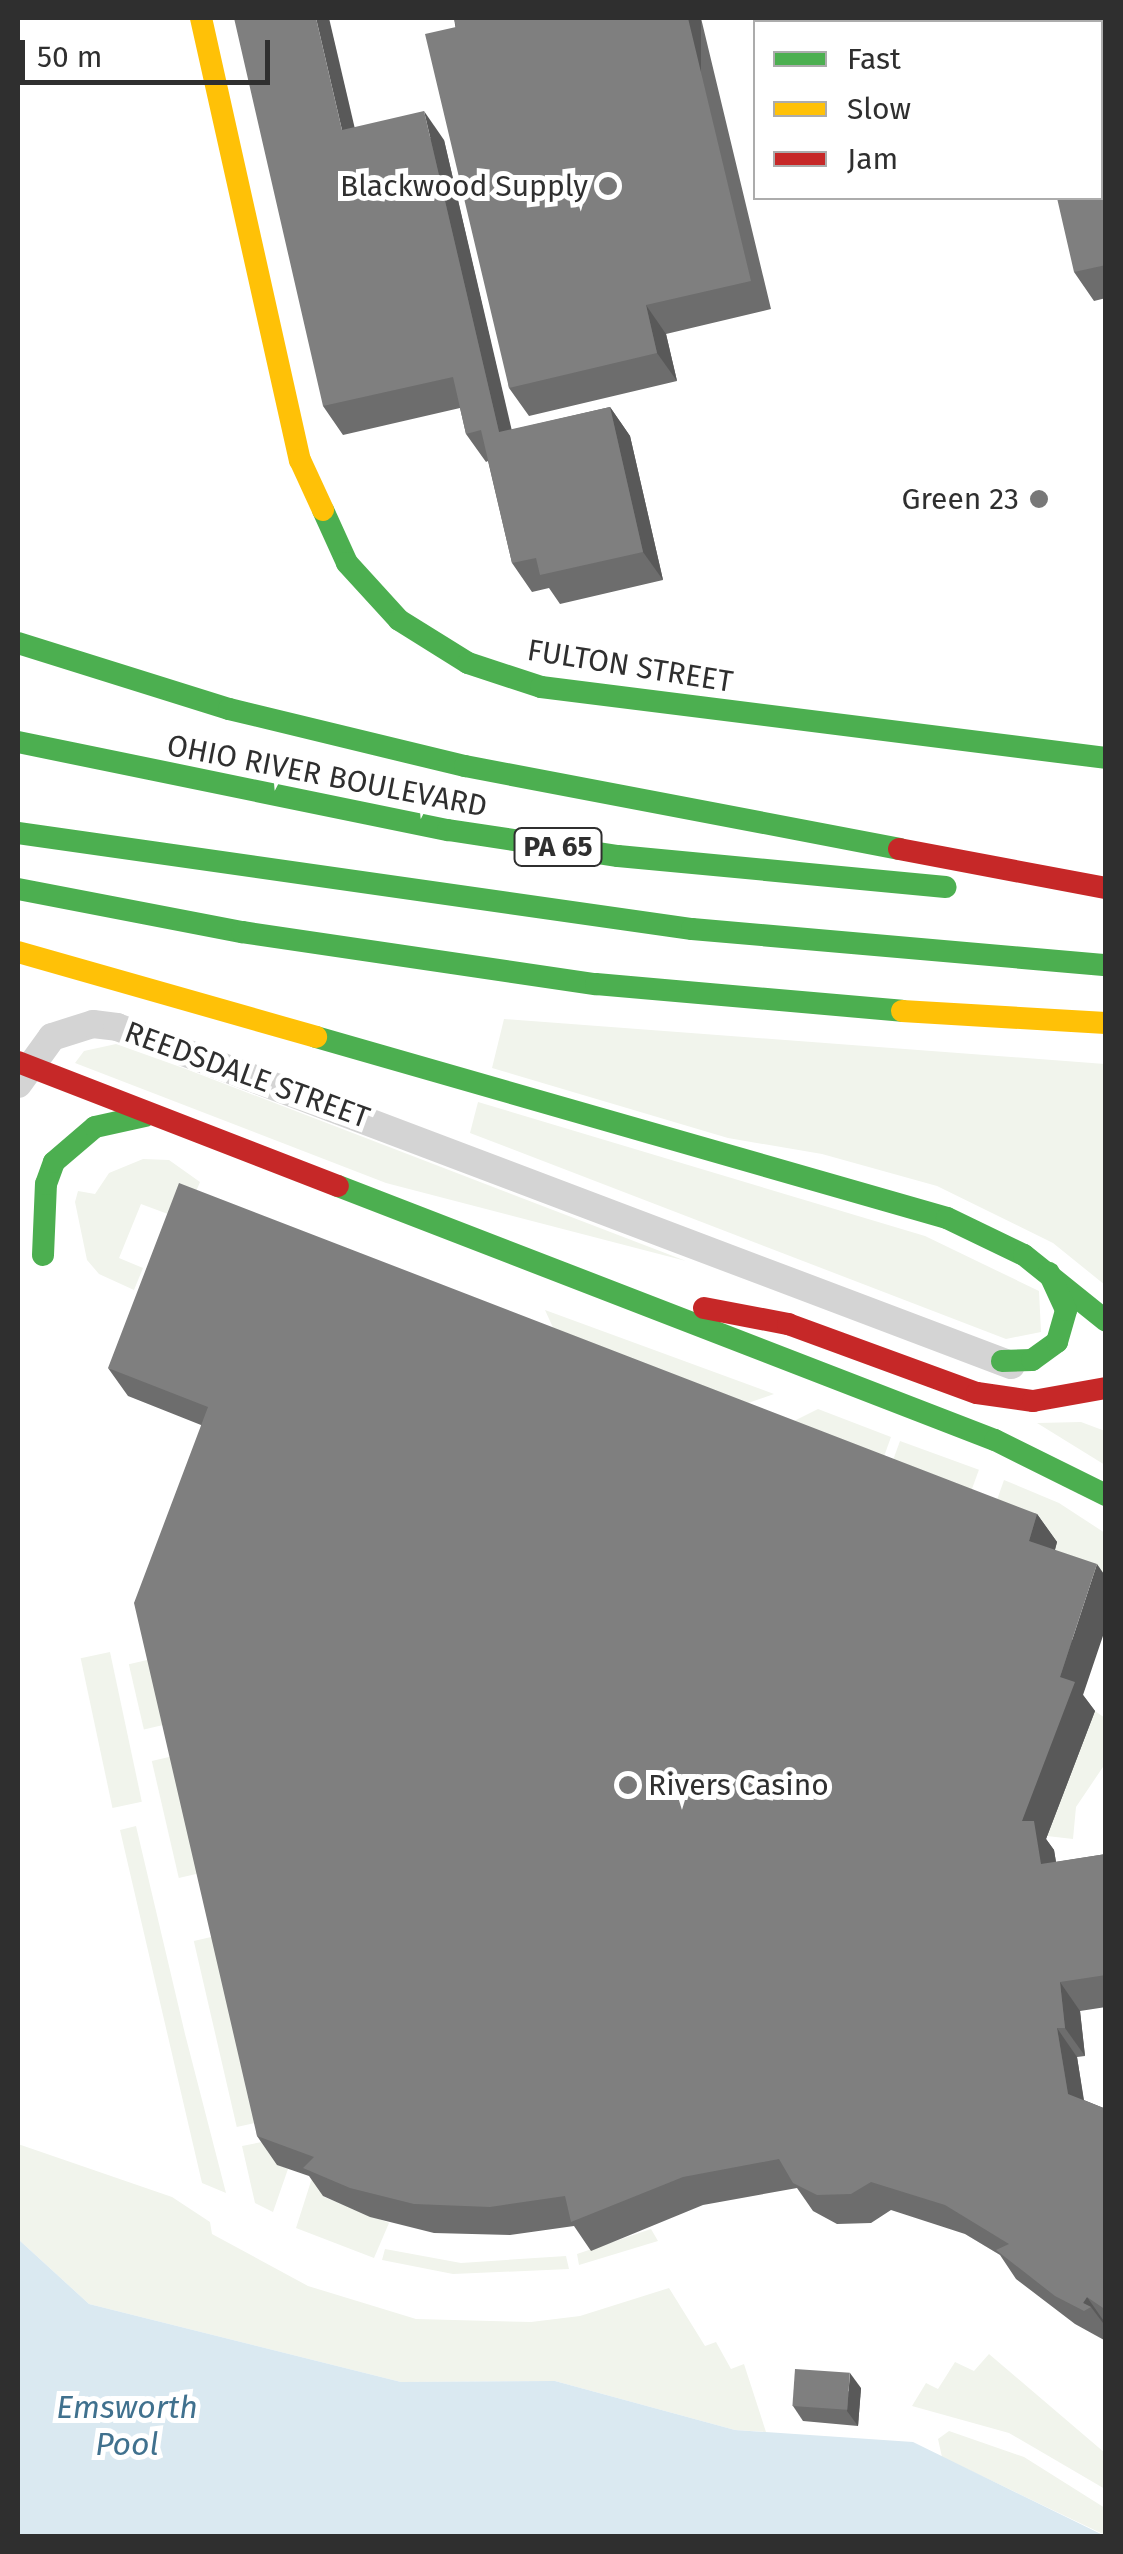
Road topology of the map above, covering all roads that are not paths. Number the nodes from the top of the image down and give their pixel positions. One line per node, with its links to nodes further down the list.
1 (200, 18): 4 (main road, FULTON STREET)
2 (18, 643): 8 (main road)
3 (18, 742): 9 (main road, OHIO RIVER BOULEVARD / PA 65)
4 (1100, 760)
5 (18, 833): 12 (main road)
6 (18, 867): 10 (main road)
7 (18, 888): 10 (main road)
8 (1106, 888)
9 (1106, 896)
10 (242, 932): 13 (main road)
11 (18, 952): 18 (main road)
12 (1106, 965)
13 (1106, 1024)
14 (20, 1071): 15 (main road, REEDSDALE STREET); 21 (street, REEDSDALE STREET)
15 (146, 1116): 17 (main road); 19 (main road, REEDSDALE STREET)
16 (18, 1225): 17 (street)
17 (43, 1254)
18 (1049, 1273): 20 (main road); 21 (main road)
19 (602, 1289): 23 (main road); 25 (main road, REEDSDALE STREET)
20 (1106, 1321)
21 (1002, 1361): 23 (street, REEDSDALE STREET)
22 (1106, 1388): 23 (main road)
23 (1078, 1396): 24 (street, REEDSDALE STREET)
24 (1106, 1410)
25 (1106, 1494)

